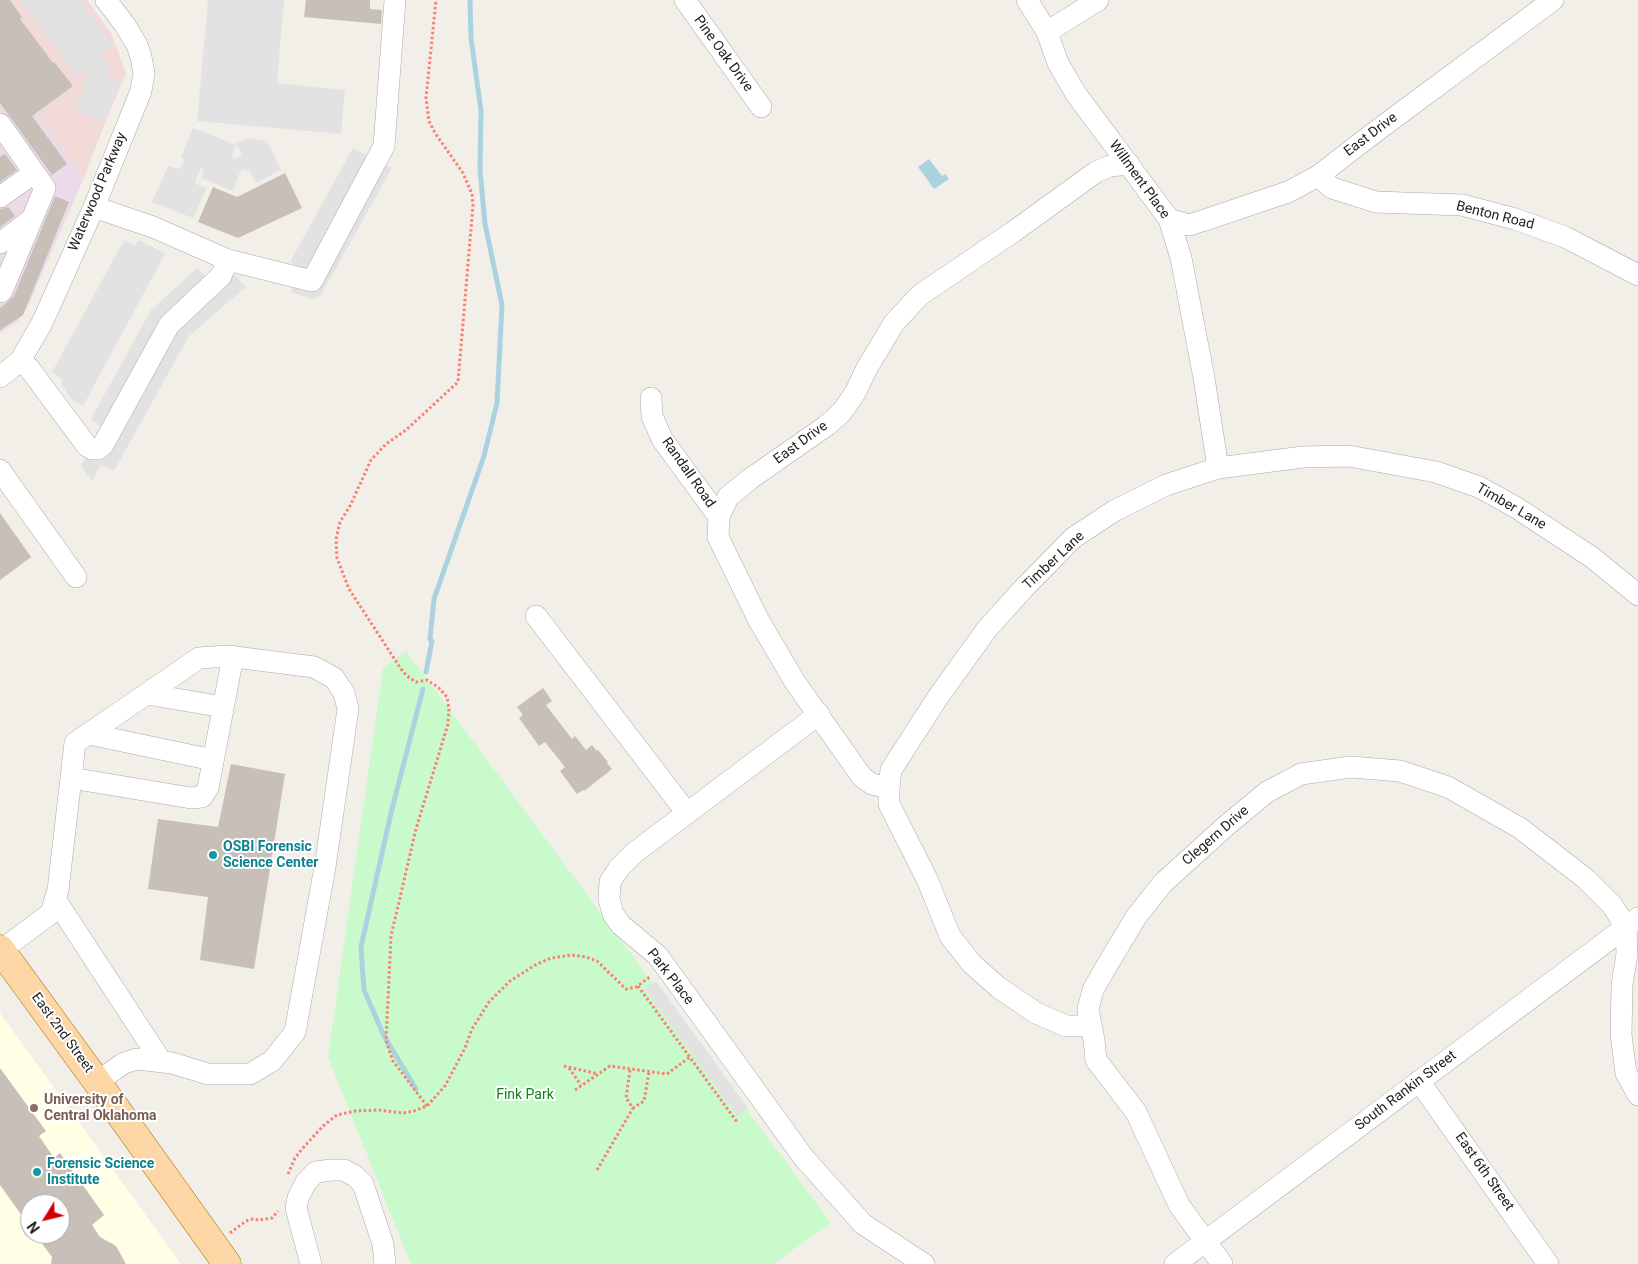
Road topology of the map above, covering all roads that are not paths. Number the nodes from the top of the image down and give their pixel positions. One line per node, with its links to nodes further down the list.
1 (106, 0): 14 (street, Waterwood Parkway)
2 (395, 0): 18 (street)
3 (685, 0): 8 (street, Pine Oak Drive)
4 (1027, 0): 7 (street, Willment Place)
5 (1098, 0): 7 (street)
6 (1553, 0): 12 (street, East Drive)
7 (1047, 32): 10 (street, Willment Place)
8 (762, 107)
9 (4, 138): 11 (street)
10 (1129, 164): 15 (street, Willment Place); 26 (street, East Drive)
11 (34, 173): 13 (street); 16 (street)
12 (1318, 176): 15 (street, East Drive); 19 (street, Benton Road)
13 (0, 197)
14 (94, 206): 18 (street); 21 (street, Waterwood Parkway)
15 (1169, 219): 24 (street, Willment Place)
16 (32, 220): 17 (street); 20 (street)
17 (0, 243)
18 (228, 260): 21 (street)
19 (1638, 275)
20 (0, 292)
21 (20, 361): 22 (street, Waterwood Parkway)
22 (0, 377)
23 (651, 398): 26 (street, Randall Road)
24 (1218, 468): 28 (street, Timber Lane); 37 (street, Timber Lane)
25 (0, 470): 27 (street)
26 (719, 518): 33 (street, East Drive)
27 (76, 577)
28 (1638, 595)
29 (536, 616): 38 (street)
30 (233, 656): 31 (street); 32 (street); 43 (street)
31 (148, 694): 32 (street); 34 (street)
32 (223, 707): 35 (street)
33 (819, 714): 37 (street, East Drive); 38 (street, Park Place)
34 (89, 734): 35 (street); 36 (street)
35 (213, 760): 36 (street)
36 (71, 778): 39 (street)
37 (889, 788): 42 (street, Timber Lane)
38 (687, 813): 51 (street, Park Place)
39 (55, 899): 41 (street); 43 (street)
40 (1632, 923): 42 (street, Clegern Drive); 44 (street, South Rankin Street); 46 (street)
41 (0, 950): 45 (main road, East 2nd Street)
42 (1091, 1026): 47 (street, Clegern Drive)
43 (161, 1061): 45 (street)
44 (1419, 1080): 47 (street, South Rankin Street); 54 (street, East 6th Street)
45 (97, 1082): 48 (main road, East 2nd Street)
46 (1638, 1095)
47 (1206, 1242): 52 (street, South Rankin Street); 53 (street, Clegern Drive)
48 (220, 1255)
49 (310, 1264): 50 (street)
50 (385, 1264)
51 (924, 1264)
52 (1175, 1264)
53 (1222, 1264)
54 (1548, 1264)

